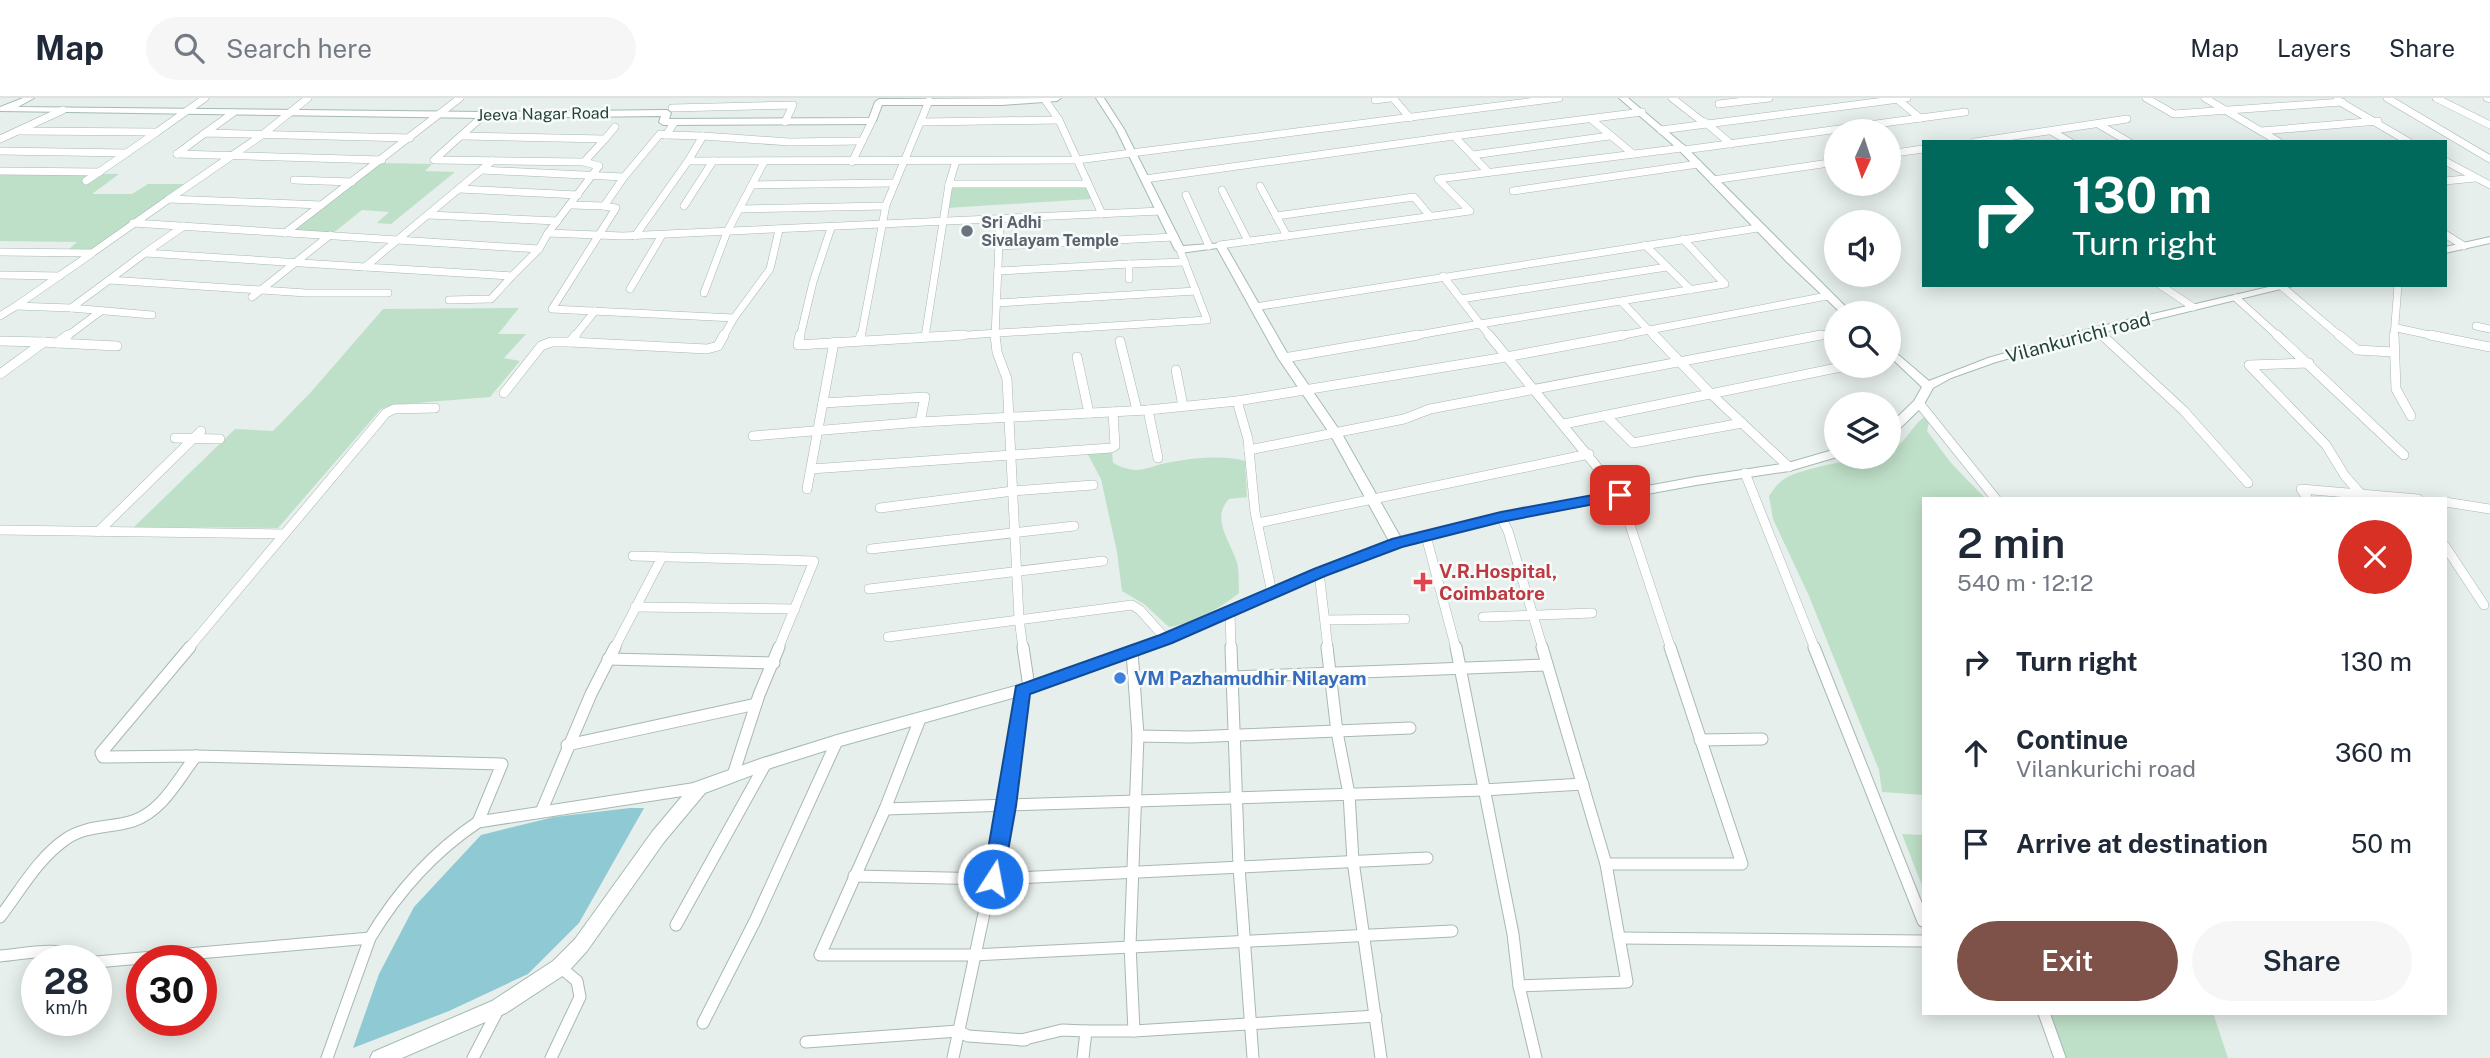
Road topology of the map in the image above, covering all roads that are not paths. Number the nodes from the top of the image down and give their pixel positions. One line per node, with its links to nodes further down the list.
1 (30, 98): 30 (street)
2 (205, 98): 34 (street)
3 (308, 98): 38 (street)
4 (460, 98): 39 (street)
5 (677, 98): 32 (street)
6 (1057, 98): 23 (street)
7 (1100, 98): 84 (street)
8 (1392, 98): 24 (street); 41 (street)
9 (1559, 98): 41 (street)
10 (1623, 98): 37 (street)
11 (1672, 98): 51 (street)
12 (1711, 98): 27 (street)
13 (1769, 98): 27 (street)
14 (1843, 98): 28 (street)
15 (1906, 98): 21 (street)
16 (2146, 98): 33 (street)
17 (2205, 98): 33 (street)
18 (2290, 98): 29 (street)
19 (2387, 98): 89 (street)
20 (2436, 98): 54 (street)
21 (1897, 99): 28 (street); 43 (street)
22 (880, 100): 26 (street); 47 (street)
23 (1045, 100): 26 (street); 46 (street)
24 (1375, 100)
25 (2338, 100): 29 (street); 48 (street)
26 (929, 101): 50 (street)
27 (1719, 104): 42 (street)
28 (1853, 104): 42 (street)
29 (2302, 105): 33 (street)
30 (2, 110): 31 (street, Jeeva Nagar Road)
31 (63, 110): 34 (street, Jeeva Nagar Road); 57 (street)
32 (669, 110): 40 (street, Jeeva Nagar Road); 49 (street); 52 (street)
33 (2228, 111): 59 (street)
34 (186, 112): 36 (street, Jeeva Nagar Road); 60 (street)
35 (1965, 112): 43 (street)
36 (233, 113): 38 (street, Jeeva Nagar Road); 61 (street)
37 (1642, 113): 44 (street); 56 (street)
38 (287, 114): 39 (street, Jeeva Nagar Road); 62 (street)
39 (438, 115): 40 (street, Jeeva Nagar Road); 69 (street)
40 (484, 116): 64 (street)
41 (1410, 118): 84 (street)
42 (1737, 118): 51 (street)
43 (1920, 118): 79 (street)
44 (1591, 119): 66 (street); 67 (street)
45 (2127, 119): 53 (street)
46 (1059, 120): 50 (street); 91 (street)
47 (872, 121): 49 (street); 78 (street)
48 (2378, 121): 59 (street); 77 (street)
49 (785, 122): 52 (street)
50 (923, 122): 95 (street)
51 (1704, 122): 56 (street); 79 (street)
52 (674, 123): 63 (street)
53 (2098, 123): 58 (street); 75 (street)
54 (2490, 125)
55 (615, 127): 71 (street)
56 (1661, 130): 80 (street)
57 (19, 131): 60 (street); 70 (street)
58 (2051, 131): 68 (street); 74 (street)
59 (2261, 131): 76 (street)
60 (157, 132): 83 (street)
61 (205, 133): 62 (street); 88 (street)
62 (262, 135): 69 (street); 88 (street)
63 (666, 135): 65 (street); 108 (street)
64 (463, 136): 71 (street); 92 (street)
65 (703, 136): 78 (street); 93 (street)
66 (1454, 136): 87 (street); 110 (street)
67 (1609, 136): 86 (street); 87 (street)
68 (2005, 137): 72 (street); 73 (street)
69 (410, 138): 90 (street)
70 (0, 139)
71 (605, 139): 97 (street)
72 (1987, 140)
73 (2009, 140)
74 (2067, 140)
75 (2126, 140)
76 (2276, 140)
77 (2406, 140)
78 (862, 141): 99 (street)
79 (1731, 144): 80 (street)
80 (1683, 149): 86 (street); 101 (street)
81 (0, 150): 83 (street)
82 (1922, 150): 85 (street)
83 (127, 153): 105 (street)
84 (1132, 153): 91 (street); 110 (street)
85 (1901, 153)
86 (1633, 154): 106 (street)
87 (1474, 155): 106 (street)
88 (232, 156): 90 (street); 127 (street)
89 (2490, 159)
90 (382, 160): 115 (street)
91 (1077, 160): 96 (street); 118 (street)
92 (492, 161): 97 (street); 103 (street)
93 (688, 161): 94 (street); 155 (street)
94 (713, 161): 98 (street); 131 (street)
95 (903, 161): 96 (street); 99 (street); 116 (street)
96 (956, 161): 117 (street)
97 (584, 162): 107 (street)
98 (764, 162): 99 (street); 119 (street)
99 (852, 162)
100 (2447, 162): 109 (street)
101 (1698, 164): 112 (street); 124 (street)
102 (1824, 164): 112 (street)
103 (482, 170): 107 (street); 122 (street)
104 (0, 171): 105 (street)
105 (100, 172): 113 (street)
106 (1488, 172): 138 (street)
107 (592, 176): 108 (street); 125 (street)
108 (624, 177): 130 (street)
109 (2476, 178): 114 (street); 120 (street)
110 (1145, 179): 134 (street)
111 (294, 180): 115 (street)
112 (1713, 180): 146 (street)
113 (86, 181)
114 (2447, 181)
115 (352, 182): 128 (street)
116 (893, 183): 119 (street); 132 (street)
117 (949, 184): 118 (street); 142 (street)
118 (1088, 184): 135 (street)
119 (752, 185): 133 (street)
120 (2490, 185)
121 (1260, 186): 137 (street)
122 (459, 189): 125 (street); 136 (street)
123 (1222, 190): 160 (street)
124 (1513, 191)
125 (578, 195): 129 (street)
126 (1186, 195): 162 (street)
127 (169, 199): 128 (street); 141 (street)
128 (321, 205): 149 (street)
129 (572, 205): 130 (street); 140 (street)
130 (604, 206): 152 (street)
131 (684, 206)
132 (886, 206): 133 (street); 144 (street)
133 (740, 208): 148 (street)
134 (1161, 211): 135 (street); 157 (street)
135 (1102, 214): 139 (street)
136 (429, 215): 140 (street); 159 (street)
137 (1276, 216): 138 (street); 156 (street)
138 (1430, 216): 156 (street)
139 (1000, 219): 142 (street); 164 (street)
140 (557, 221): 150 (street)
141 (133, 223): 143 (street); 170 (street)
142 (941, 223): 144 (street); 219 (street)
143 (184, 226): 149 (street); 171 (street)
144 (880, 226): 145 (street); 220 (street)
145 (831, 228): 147 (street); 225 (street)
146 (1758, 228): 158 (street); 194 (street)
147 (779, 230): 148 (street); 210 (street)
148 (727, 232): 153 (street); 193 (street)
149 (285, 233): 151 (street)
150 (548, 233): 152 (street); 166 (street)
151 (330, 235): 159 (street); 173 (street)
152 (597, 235): 155 (street); 207 (street)
153 (662, 235): 155 (street); 188 (street)
154 (2447, 235): 165 (street)
155 (635, 236)
156 (1287, 236): 160 (street)
157 (1174, 237): 164 (street); 167 (street)
158 (1683, 239): 163 (street); 190 (street)
159 (399, 240): 166 (street); 175 (street)
160 (1248, 240): 162 (street)
161 (2490, 240): 165 (street)
162 (1215, 245): 167 (street); 203 (street)
163 (1645, 245): 176 (street); 181 (street)
164 (999, 246): 177 (street)
165 (2465, 246): 168 (street)
166 (539, 249): 180 (street)
167 (1180, 250): 172 (street)
168 (2447, 250)
169 (0, 252): 170 (street)
170 (92, 253): 179 (street)
171 (145, 253): 173 (street); 183 (street)
172 (1185, 262): 174 (street); 191 (street)
173 (295, 263): 175 (street); 189 (street)
174 (1129, 264): 177 (street); 182 (street)
175 (365, 267): 180 (street)
176 (1667, 267): 190 (street); 197 (street)
177 (998, 271): 201 (street)
178 (0, 275): 179 (street)
179 (60, 276): 202 (street)
180 (512, 276): 198 (street)
181 (1443, 276): 197 (street); 203 (street)
182 (1129, 279)
183 (109, 280): 189 (street); 205 (street)
184 (2163, 287): 204 (street)
185 (2281, 287): 196 (street, Vilankurichi road)
186 (2286, 287): 229 (street)
187 (2399, 287): 213 (street)
188 (630, 289)
189 (260, 290): 192 (street); 195 (street)
190 (1691, 290): 200 (street)
191 (1196, 291): 201 (street); 217 (street)
192 (388, 293)
193 (704, 293)
194 (1827, 296): 199 (street); 215 (street)
195 (252, 297)
196 (2236, 298): 204 (street, Vilankurichi road); 235 (street)
197 (1461, 299): 211 (street)
198 (449, 300)
199 (1833, 301)
200 (1622, 302): 211 (street); 215 (street)
201 (997, 303): 217 (street)
202 (16, 306): 205 (street); 209 (street)
203 (1255, 307): 232 (street)
204 (2193, 307): 216 (street, Vilankurichi road)
205 (71, 308): 206 (street)
206 (101, 310): 208 (street); 226 (street)
207 (595, 311): 210 (street); 224 (street)
208 (152, 315)
209 (0, 316)
210 (734, 318): 224 (street)
211 (1480, 324): 231 (street); 232 (street)
212 (2476, 326): 214 (street)
213 (2397, 328): 228 (street); 229 (street)
214 (2490, 328)
215 (1650, 330): 231 (street); 233 (street)
216 (2097, 330): 239 (street, Vilankurichi road); 276 (street)
217 (995, 333): 219 (street); 255 (street)
218 (1824, 334): 233 (street)
219 (925, 337): 220 (street)
220 (860, 340): 225 (street)
221 (0, 341): 223 (street)
222 (1120, 341): 249 (street)
223 (44, 342): 226 (street); 238 (street)
224 (570, 342): 242 (street)
225 (834, 342): 245 (street)
226 (57, 343): 227 (street)
227 (117, 346)
228 (2490, 347)
229 (2393, 352): 254 (street)
230 (1077, 357): 252 (street)
231 (1506, 357): 240 (street); 241 (street)
232 (1284, 358): 241 (street)
233 (1679, 361): 240 (street); 243 (street)
234 (1901, 363): 239 (street)
235 (2309, 363): 269 (street); 280 (street)
236 (1176, 370): 247 (street)
237 (1824, 370): 243 (street)
238 (0, 373)
239 (1928, 386): 246 (street)
240 (1532, 389): 259 (street); 262 (street)
241 (1304, 390): 244 (street); 262 (street)
242 (504, 393)
243 (1710, 393): 253 (street); 258 (street)
244 (1237, 401): 247 (street); 267 (street)
245 (823, 403): 257 (street); 260 (street)
246 (1919, 403): 256 (street); 283 (street)
247 (1183, 406): 250 (street)
248 (435, 408): 295 (street)
249 (1137, 410): 250 (street); 251 (street)
250 (1148, 410): 272 (street)
251 (1113, 412): 252 (street); 270 (street)
252 (1089, 413): 255 (street)
253 (1605, 415): 258 (street); 259 (street)
254 (2411, 416)
255 (1007, 417): 257 (street); 270 (street)
256 (1901, 420)
257 (920, 422): 260 (street)
258 (1742, 423): 273 (street)
259 (1564, 424): 268 (street)
260 (818, 429): 263 (street); 274 (street)
261 (201, 431): 265 (street)
262 (1336, 434): 267 (street); 282 (street)
263 (753, 436)
264 (175, 438): 265 (street)
265 (194, 438): 266 (street); 293 (street)
266 (220, 439)
267 (1249, 450): 290 (street)
268 (1589, 454): 281 (street); 282 (street)
269 (2404, 455)
270 (1010, 456): 274 (street); 279 (street)
271 (1824, 457): 273 (street)
272 (1158, 458)
273 (1789, 467): 275 (street)
274 (811, 469): 278 (street)
275 (1745, 473): 281 (street); 358 (street)
276 (2248, 483)
277 (1093, 485): 279 (street)
278 (807, 489)
279 (1013, 491): 287 (street); 294 (street)
280 (2361, 494): 284 (street); 285 (street)
281 (1620, 495): 289 (street); 334 (street)
282 (1373, 497): 290 (street); 297 (street)
283 (1994, 497)
284 (2307, 497)
285 (2393, 497)
286 (2447, 502): 288 (street)
287 (880, 508)
288 (2490, 509)
289 (1501, 517): 296 (street); 312 (street)
290 (1258, 523): 306 (street)
291 (1074, 526): 294 (street)
292 (0, 530): 293 (street)
293 (97, 532): 295 (street)
294 (1013, 532): 299 (street); 304 (street)
295 (284, 534): 337 (street)
296 (1426, 536): 297 (street); 323 (street)
297 (1397, 543): 303 (street)
298 (2447, 548): 307 (street)
299 (871, 550)
300 (633, 556): 301 (street)
301 (662, 557): 308 (street); 309 (street)
302 (1103, 561): 304 (street)
303 (1319, 572): 306 (street); 316 (street)
304 (1016, 573): 305 (street); 314 (street)
305 (869, 589)
306 (1272, 593): 310 (street)
307 (2484, 605)
308 (635, 607): 309 (street); 320 (street)
309 (795, 609): 321 (street)
310 (1230, 611): 318 (street); 325 (street)
311 (1592, 613): 312 (street)
312 (1532, 615): 313 (street); 322 (street)
313 (1483, 617)
314 (1019, 618): 317 (street); 318 (street); 326 (street)
315 (1405, 619): 316 (street)
316 (1326, 621): 324 (street)
317 (888, 636)
318 (1166, 639): 319 (street)
319 (1132, 651): 326 (street); 332 (street)
320 (608, 659): 321 (street); 336 (street)
321 (774, 663): 327 (street)
322 (1546, 665): 323 (street); 340 (street)
323 (1458, 667): 324 (street); 342 (street)
324 (1331, 675): 325 (street); 330 (street)
325 (1233, 677): 331 (street)
326 (1026, 689): 328 (street); 346 (street)
327 (756, 705): 336 (street); 339 (street)
328 (920, 719): 335 (street); 347 (street)
329 (1410, 728): 330 (street)
330 (1337, 732): 331 (street); 343 (street)
331 (1235, 735): 332 (street); 344 (street)
332 (1138, 736): 345 (street)
333 (1762, 739): 334 (street)
334 (1700, 740): 352 (street)
335 (837, 741): 338 (street); 376 (street)
336 (568, 745): 348 (street)
337 (196, 756): 349 (street); 357 (street)
338 (766, 763): 339 (street); 359 (street)
339 (733, 775): 341 (street)
340 (1583, 784): 342 (street); 352 (street)
341 (699, 788): 348 (street); 371 (street)
342 (1483, 790): 343 (street); 372 (street)
343 (1349, 794): 344 (street); 351 (street)
344 (1238, 797): 345 (street); 353 (street)
345 (1134, 800): 346 (street); 354 (street)
346 (1007, 806): 347 (street); 356 (street)
347 (885, 809): 355 (street)
348 (541, 813): 349 (street)
349 (478, 822): 362 (street)
350 (1427, 858): 351 (street)
351 (1353, 861): 353 (street); 361 (street)
352 (1606, 864): 363 (street)
353 (1239, 867): 354 (street); 364 (street)
354 (1132, 872): 356 (street); 366 (street)
355 (854, 876): 356 (street); 368 (street)
356 (993, 879): 368 (street)
357 (0, 917)
358 (1922, 918)
359 (676, 925)
360 (1452, 931): 361 (street)
361 (1364, 934): 364 (street); 375 (street)
362 (370, 938): 370 (street); 382 (street)
363 (1619, 938): 365 (street); 372 (street)
364 (1245, 941): 366 (street); 377 (street)
365 (1922, 942)
366 (1130, 945): 368 (street); 379 (street)
367 (21, 954): 369 (street)
368 (973, 955): 380 (street)
369 (0, 956)
370 (112, 961)
371 (560, 967): 373 (street); 385 (street)
372 (1519, 986): 390 (street)
373 (499, 1007): 383 (street); 384 (street)
374 (2045, 1015): 391 (street)
375 (1376, 1016): 377 (street); 389 (street)
376 (703, 1023)
377 (1252, 1026): 379 (street); 388 (street)
378 (1086, 1031): 379 (street); 380 (street); 387 (street)
379 (1134, 1031)
380 (957, 1035): 381 (street); 386 (street)
381 (806, 1042)
382 (327, 1058)
383 (381, 1058)
384 (473, 1058)
385 (551, 1058)
386 (953, 1058)
387 (1083, 1058)
388 (1253, 1058)
389 (1381, 1058)
390 (1536, 1058)
391 (2060, 1058)

